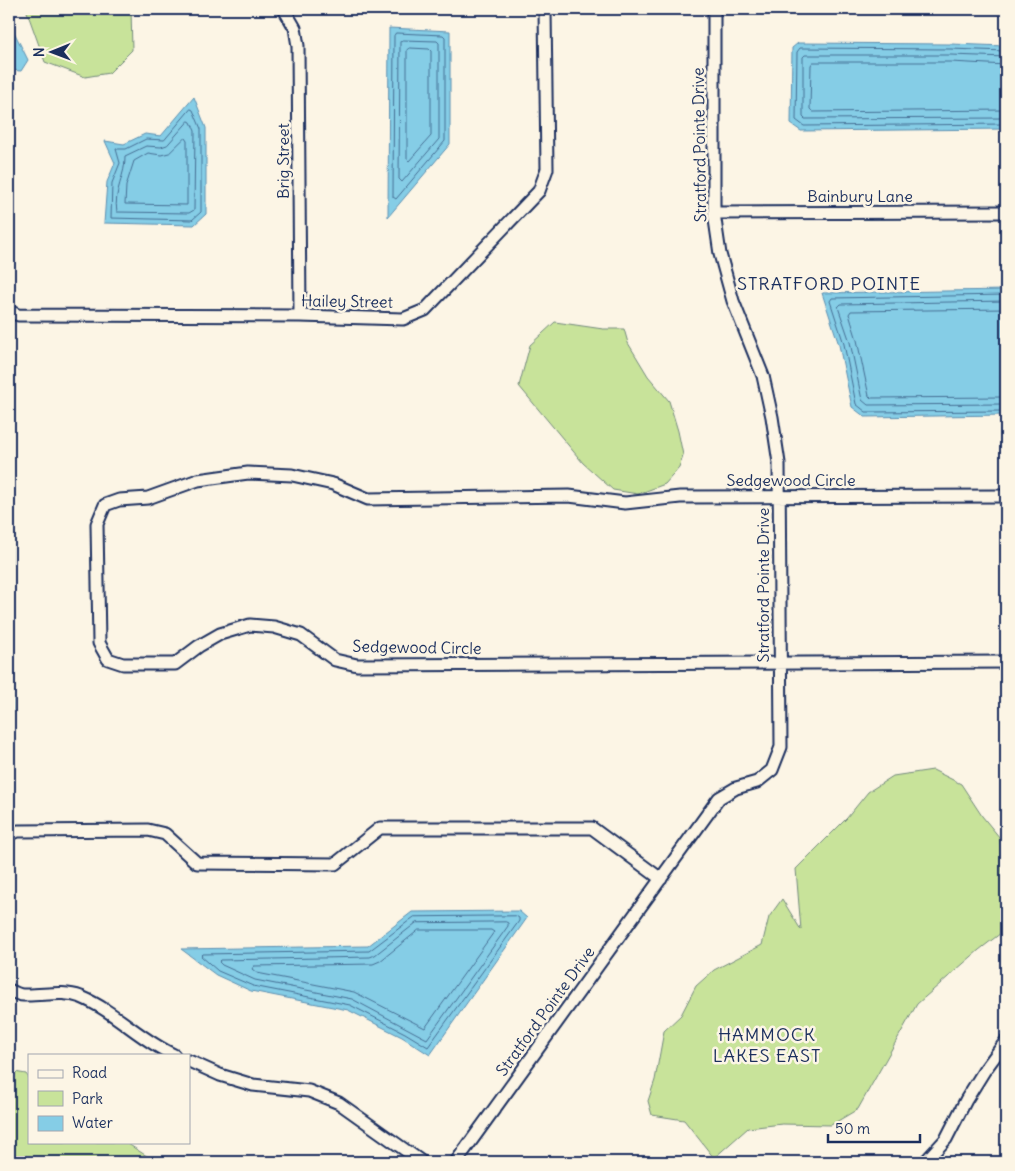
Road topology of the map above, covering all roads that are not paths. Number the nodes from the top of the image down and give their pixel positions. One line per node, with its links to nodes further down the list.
1 (284, 9): 7 (street, Brig Street)
2 (545, 9): 7 (street, Hailey Street)
3 (714, 9): 5 (street, Stratford Pointe Drive)
4 (1006, 212): 5 (street, Bainbury Lane)
5 (714, 214): 9 (street, Stratford Pointe Drive)
6 (9, 311): 7 (street, Hailey Street)
7 (300, 316)
8 (1006, 496): 9 (street, Sedgewood Circle)
9 (779, 497): 11 (street, Stratford Pointe Drive); 11 (street, Sedgewood Circle)
10 (1006, 662): 11 (street, Sedgewood Circle)
11 (780, 663): 13 (street, Stratford Pointe Drive)
12 (9, 834): 13 (street)
13 (661, 879): 19 (street, Stratford Pointe Drive)
14 (9, 990): 16 (street)
15 (1006, 1041): 20 (street)
16 (172, 1054)
17 (190, 1061): 18 (street)
18 (422, 1162)
19 (456, 1162)
20 (925, 1162)

